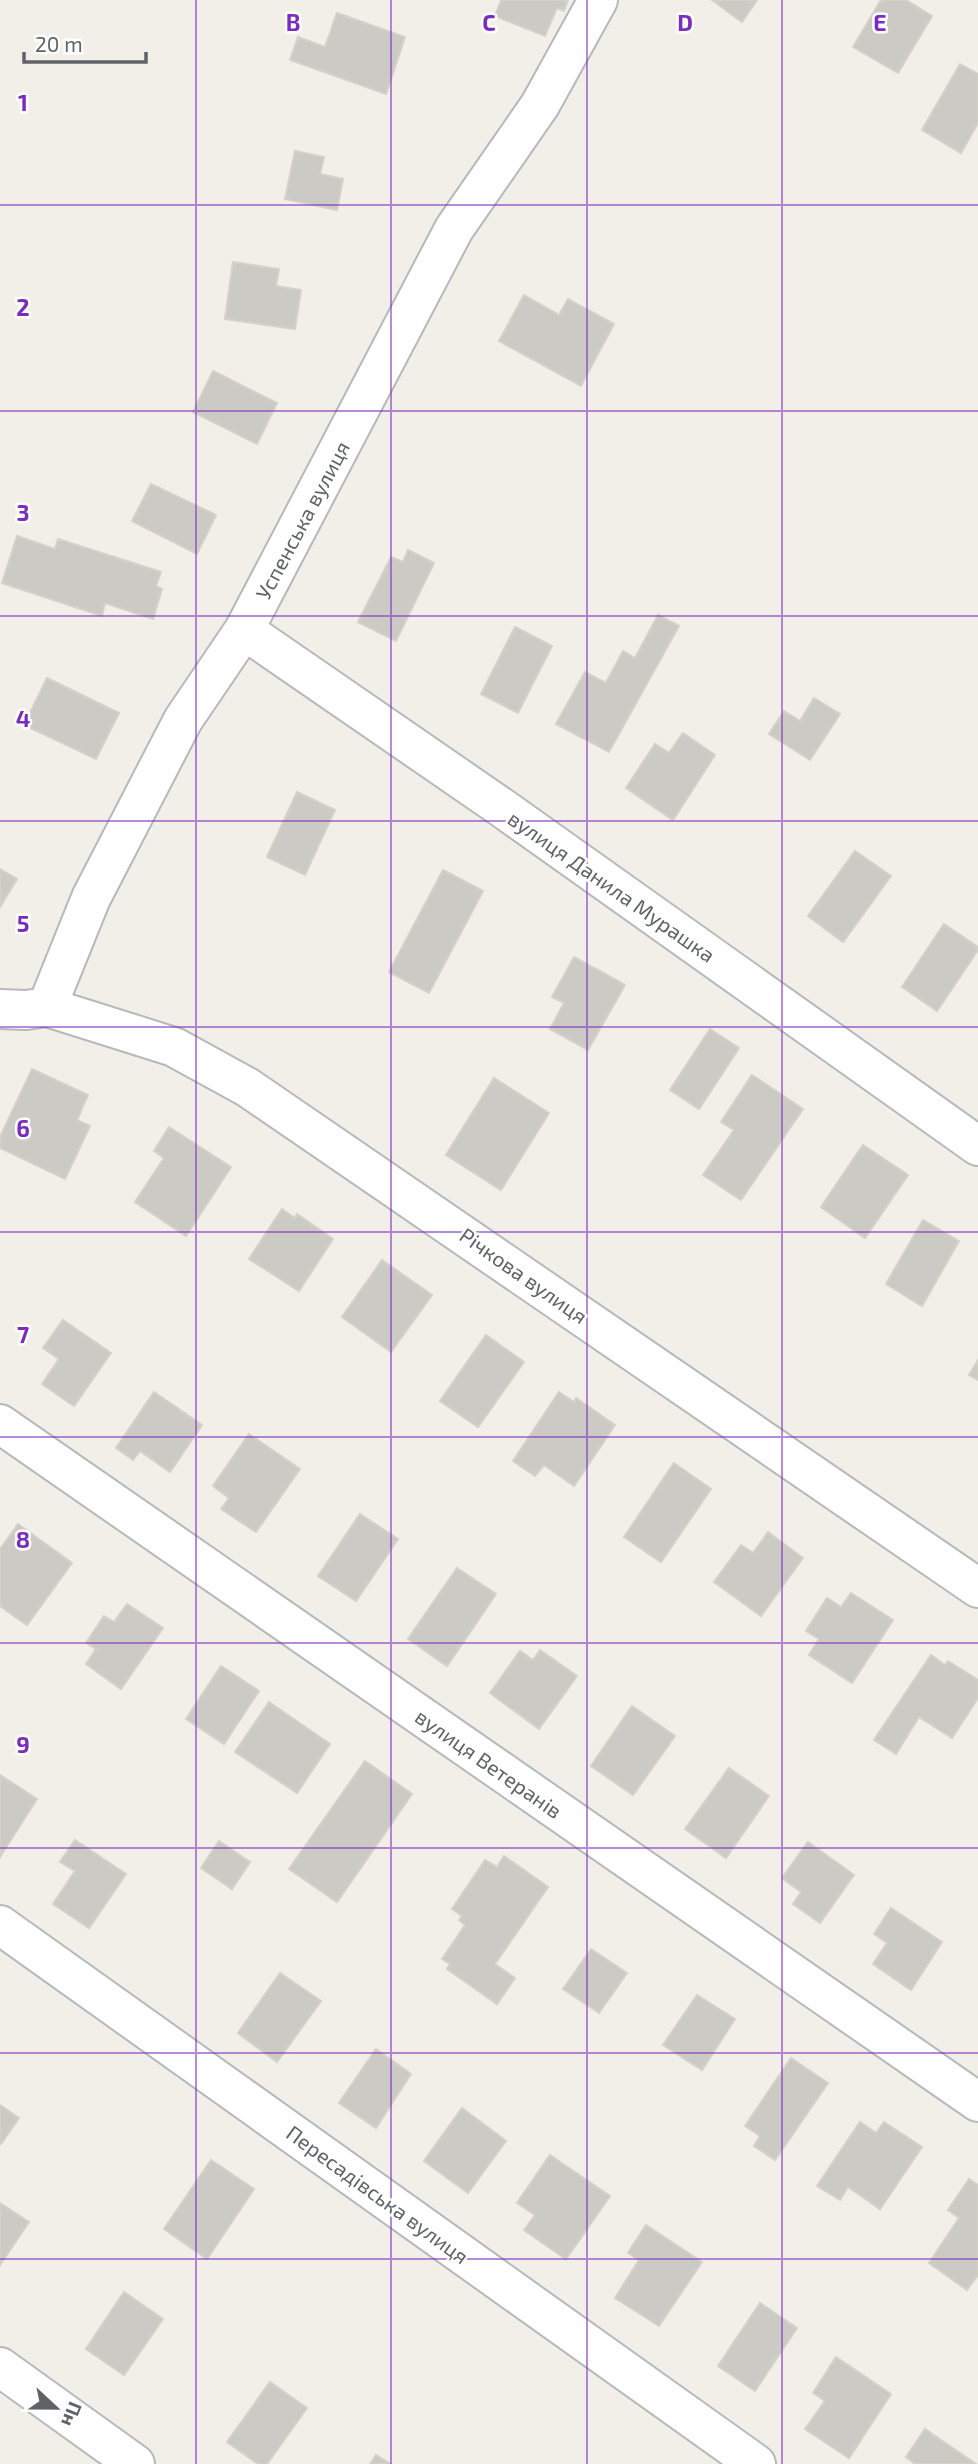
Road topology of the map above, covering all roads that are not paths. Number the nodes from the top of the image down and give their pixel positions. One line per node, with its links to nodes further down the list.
1 (598, 0): 2 (street, Успенська вулиця)
2 (244, 630): 3 (street, Успенська вулиця); 5 (street, вулиця Данила Мурашка)
3 (47, 1007): 4 (street); 7 (street, Річкова вулиця)
4 (0, 1009)
5 (978, 1146)
6 (0, 1424): 9 (street, вулиця Ветеранів)
7 (978, 1588)
8 (0, 1925): 12 (street, Пересадівська вулиця)
9 (978, 2102)
10 (0, 2367): 11 (street)
11 (135, 2464)
12 (756, 2464)

